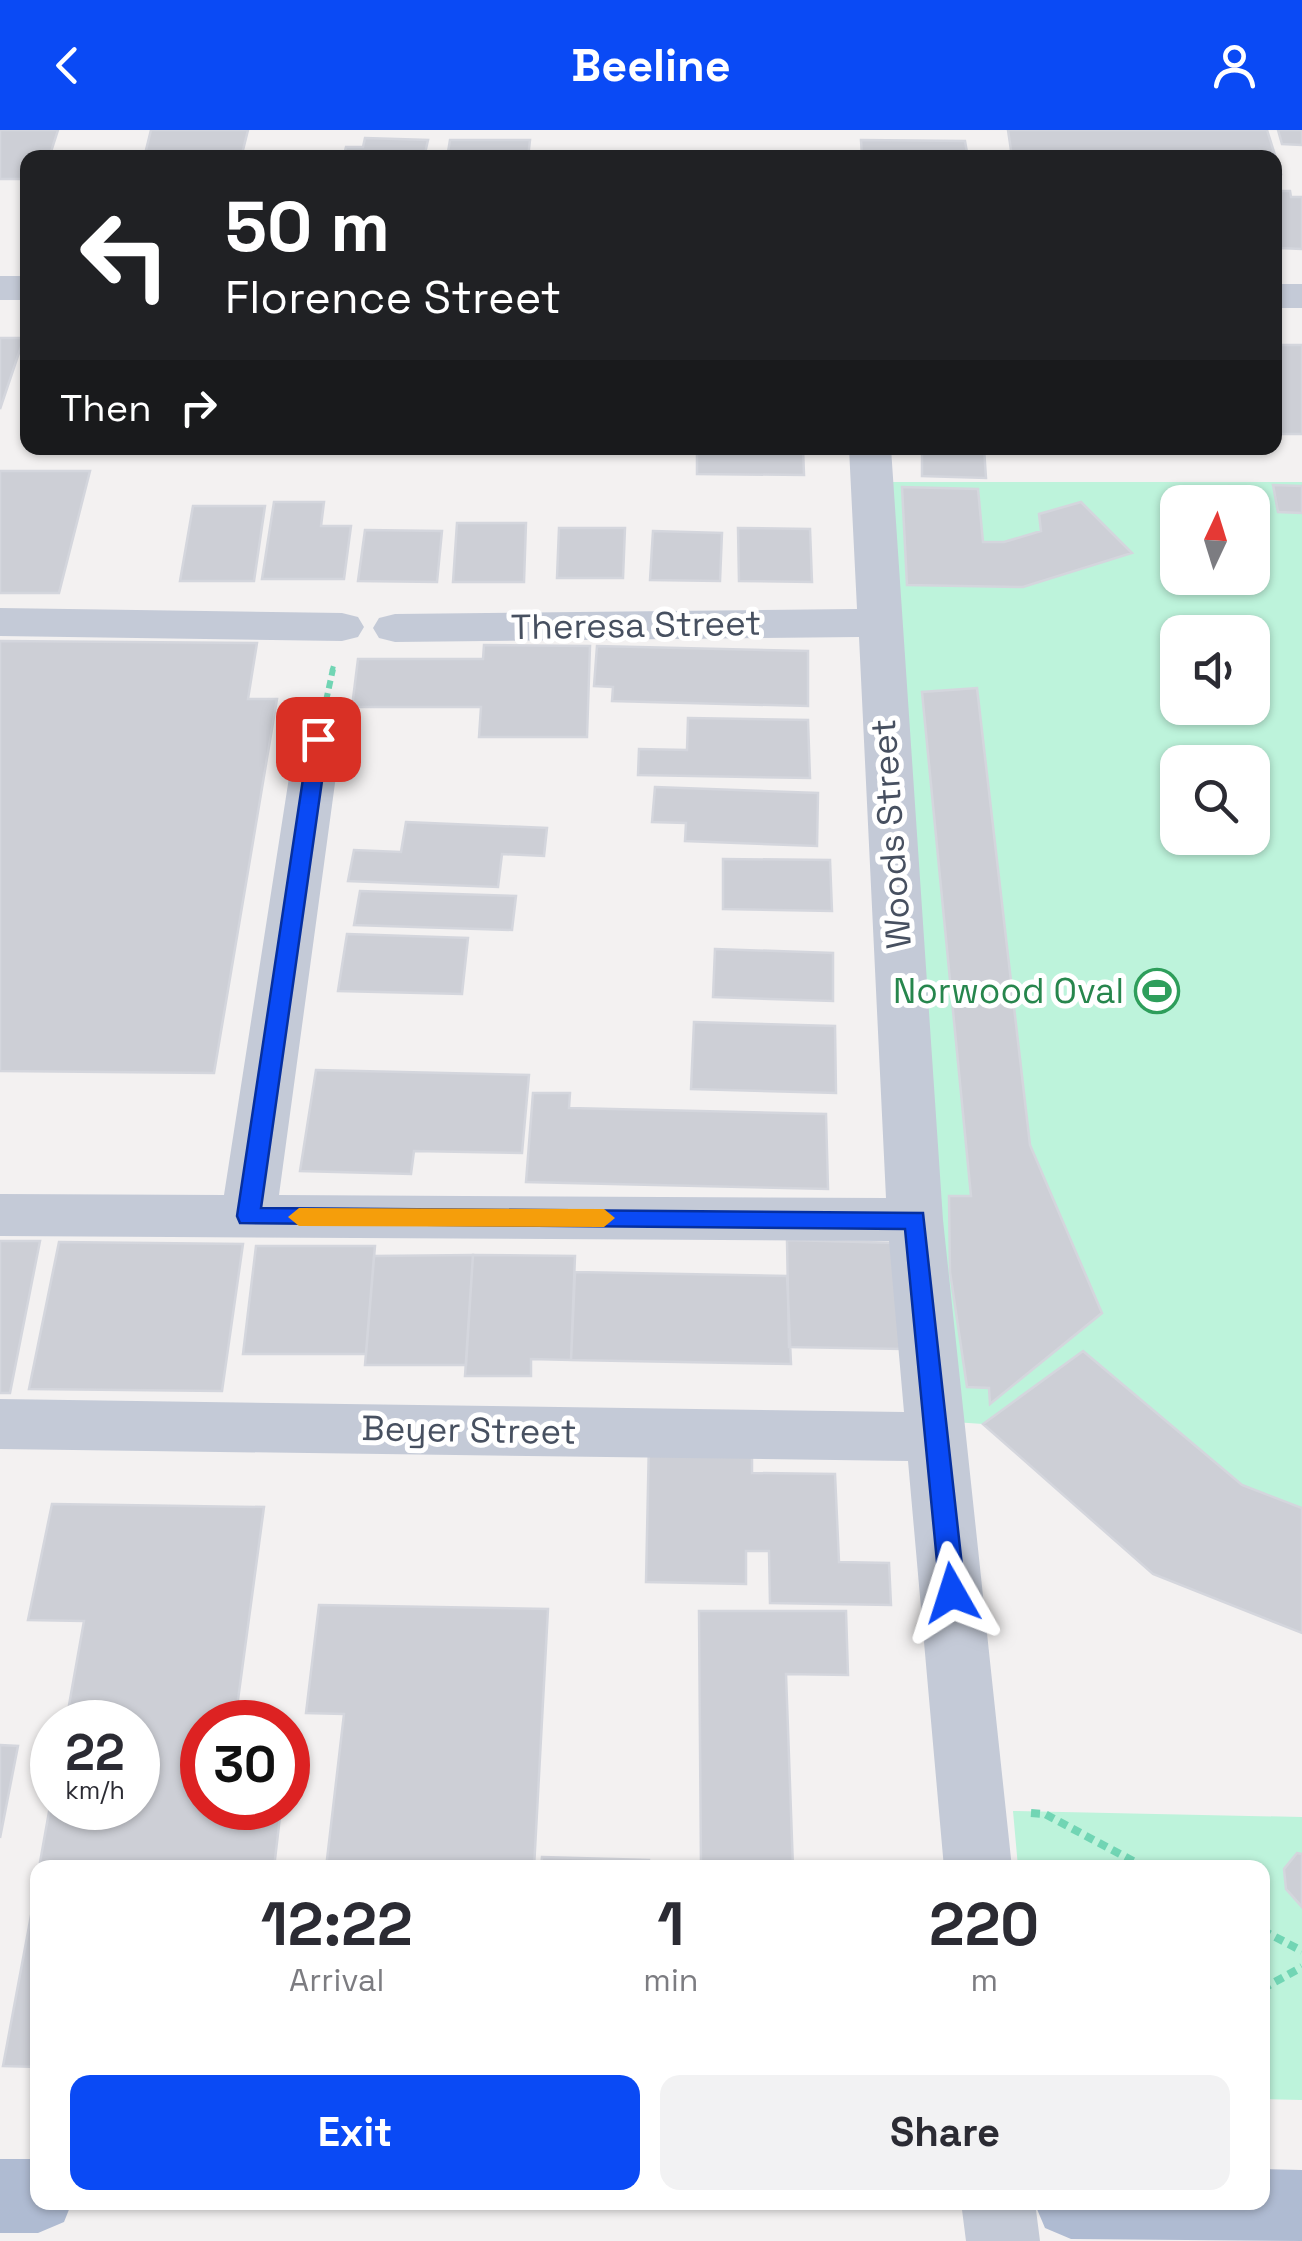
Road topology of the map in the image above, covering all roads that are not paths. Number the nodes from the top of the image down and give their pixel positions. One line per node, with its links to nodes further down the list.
1 (870, 455): 3 (street, Woods Street)
2 (0, 622): 4 (street)
3 (878, 623): 5 (street, Theresa Street); 9 (street, Woods Street)
4 (342, 626)
5 (395, 628)
6 (318, 739): 8 (street)
7 (0, 1215): 8 (street)
8 (248, 1216): 9 (street)
9 (915, 1220): 11 (street, Woods Street)
10 (0, 1424): 11 (street, Beyer Street)
11 (937, 1437): 12 (street, Woods Street)
12 (977, 1860)
13 (0, 2196): 14 (main road)
14 (30, 2196)
15 (1270, 2206): 16 (main road)
16 (1302, 2207)
17 (999, 2210): 18 (street)
18 (1002, 2241)

